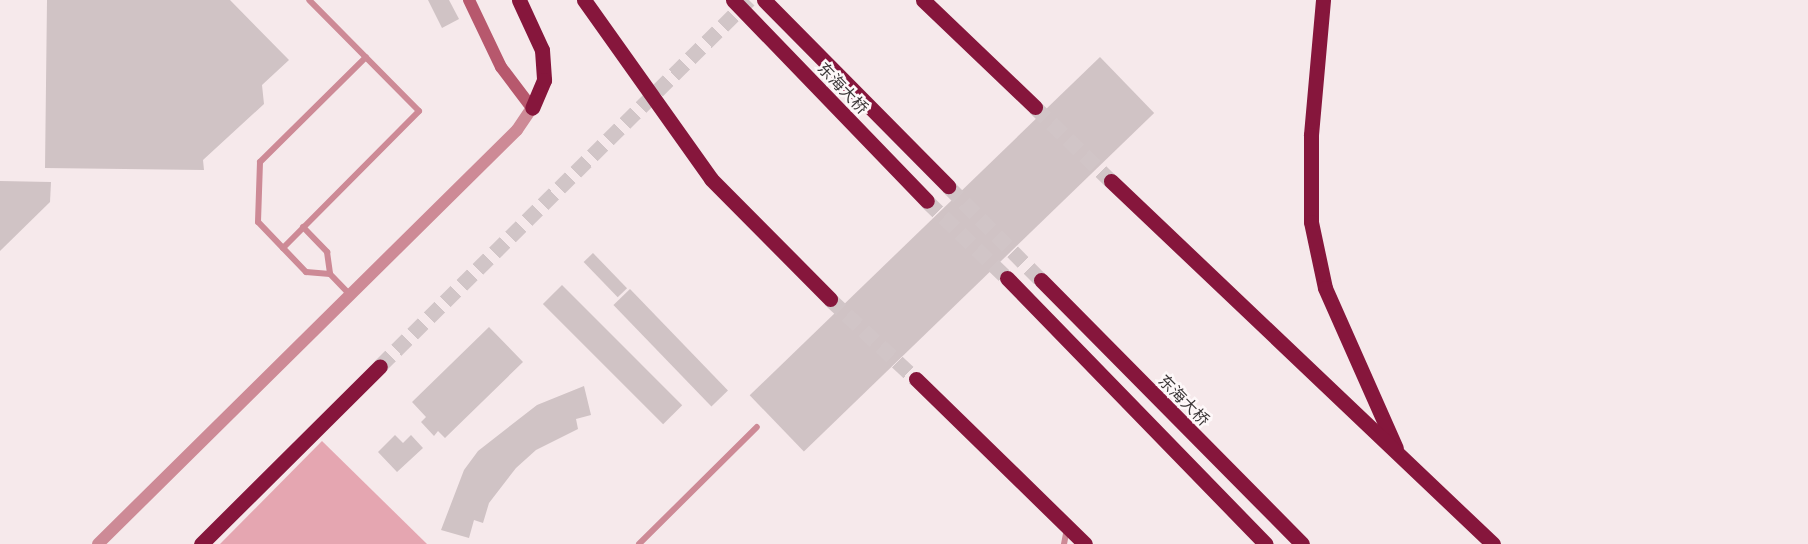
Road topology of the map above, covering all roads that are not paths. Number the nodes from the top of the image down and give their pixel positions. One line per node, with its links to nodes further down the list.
1 (309, 0): 9 (lane)
2 (469, 0): 11 (main road)
3 (519, 0): 11 (highway)
4 (584, 0): 21 (highway)
5 (734, 0): 14 (highway, 东海大桥)
6 (764, 0): 13 (highway, 东海大桥)
7 (923, 0): 10 (highway)
8 (1323, 0): 25 (highway)
9 (366, 57): 15 (lane); 16 (lane)
10 (1035, 107)
11 (532, 108): 20 (street)
12 (1110, 181): 25 (highway)
13 (948, 186)
14 (927, 201)
15 (303, 228): 16 (lane); 17 (lane)
16 (282, 248): 17 (lane)
17 (330, 274): 20 (lane)
18 (1008, 278): 32 (highway)
19 (1041, 280): 33 (highway, 东海大桥)
20 (350, 295): 27 (street)
21 (830, 299)
22 (380, 366): 28 (highway)
23 (916, 379): 26 (highway)
24 (757, 427): 29 (lane)
25 (1400, 456): 34 (highway)
26 (1068, 528): 30 (lane); 31 (highway)
27 (98, 544)
28 (201, 544)
29 (640, 544)
30 (1064, 544)
31 (1085, 544)
32 (1266, 544)
33 (1302, 544)
34 (1493, 544)

